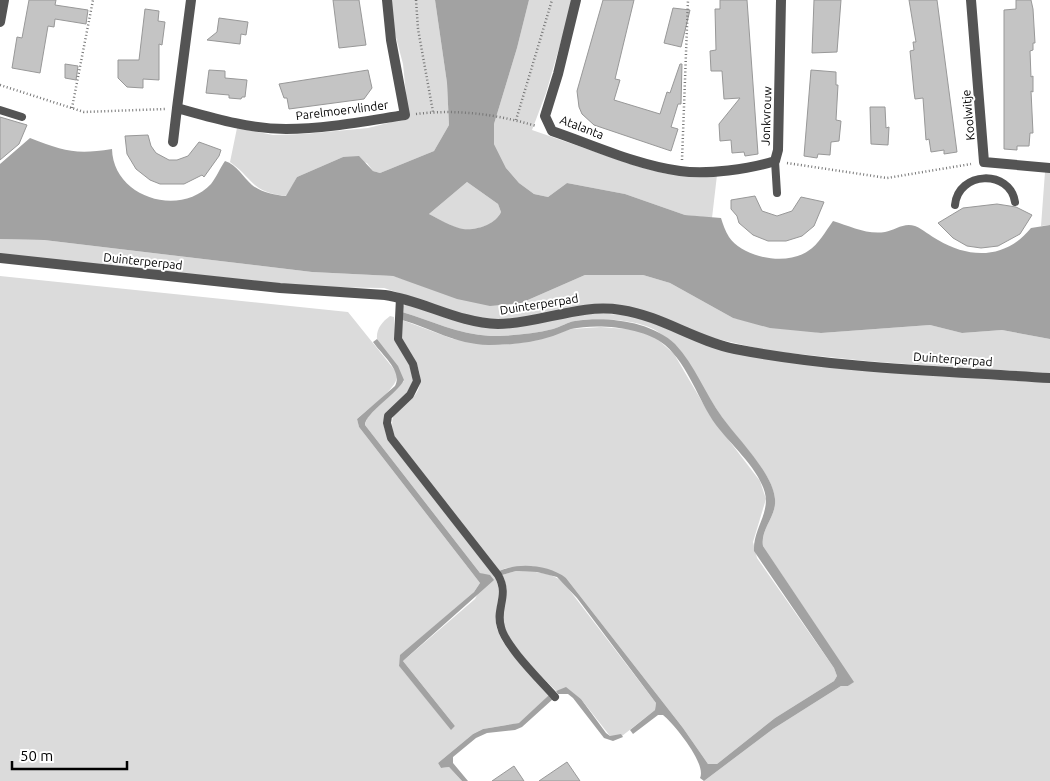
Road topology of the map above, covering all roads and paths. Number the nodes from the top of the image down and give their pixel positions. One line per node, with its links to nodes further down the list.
1 (4, 0): 11 (street)
2 (93, 0): 13 (path)
3 (191, 0): 14 (street)
4 (387, 0): 17 (street, Parelmoervlinder)
5 (416, 0): 16 (path)
6 (552, 0): 19 (path)
7 (576, 0): 20 (street, Atalanta)
8 (688, 0): 25 (path)
9 (781, 0): 22 (street, Jonkvrouw)
10 (971, 0): 23 (street, Koolwitje)
11 (0, 22)
12 (0, 85): 13 (path)
13 (72, 108): 14 (path)
14 (177, 108): 17 (street, Parelmoervlinder); 21 (street)
15 (0, 110): 18 (lane)
16 (433, 112): 17 (path); 19 (path)
17 (404, 115)
18 (22, 117)
19 (516, 120): 20 (path)
20 (552, 131): 25 (street, Atalanta)
21 (173, 142)
22 (775, 161): 23 (path); 25 (street, Jonkvrouw); 27 (lane)
23 (984, 162): 24 (street); 26 (lane)
24 (1050, 168)
25 (678, 170)
26 (984, 178): 28 (lane); 29 (lane)
27 (777, 193)
28 (1015, 202)
29 (955, 205)
30 (0, 258): 31 (street, Duinterperpad)
31 (400, 298): 32 (street, Duinterperpad); 33 (lane)
32 (1050, 378)
33 (555, 697)

